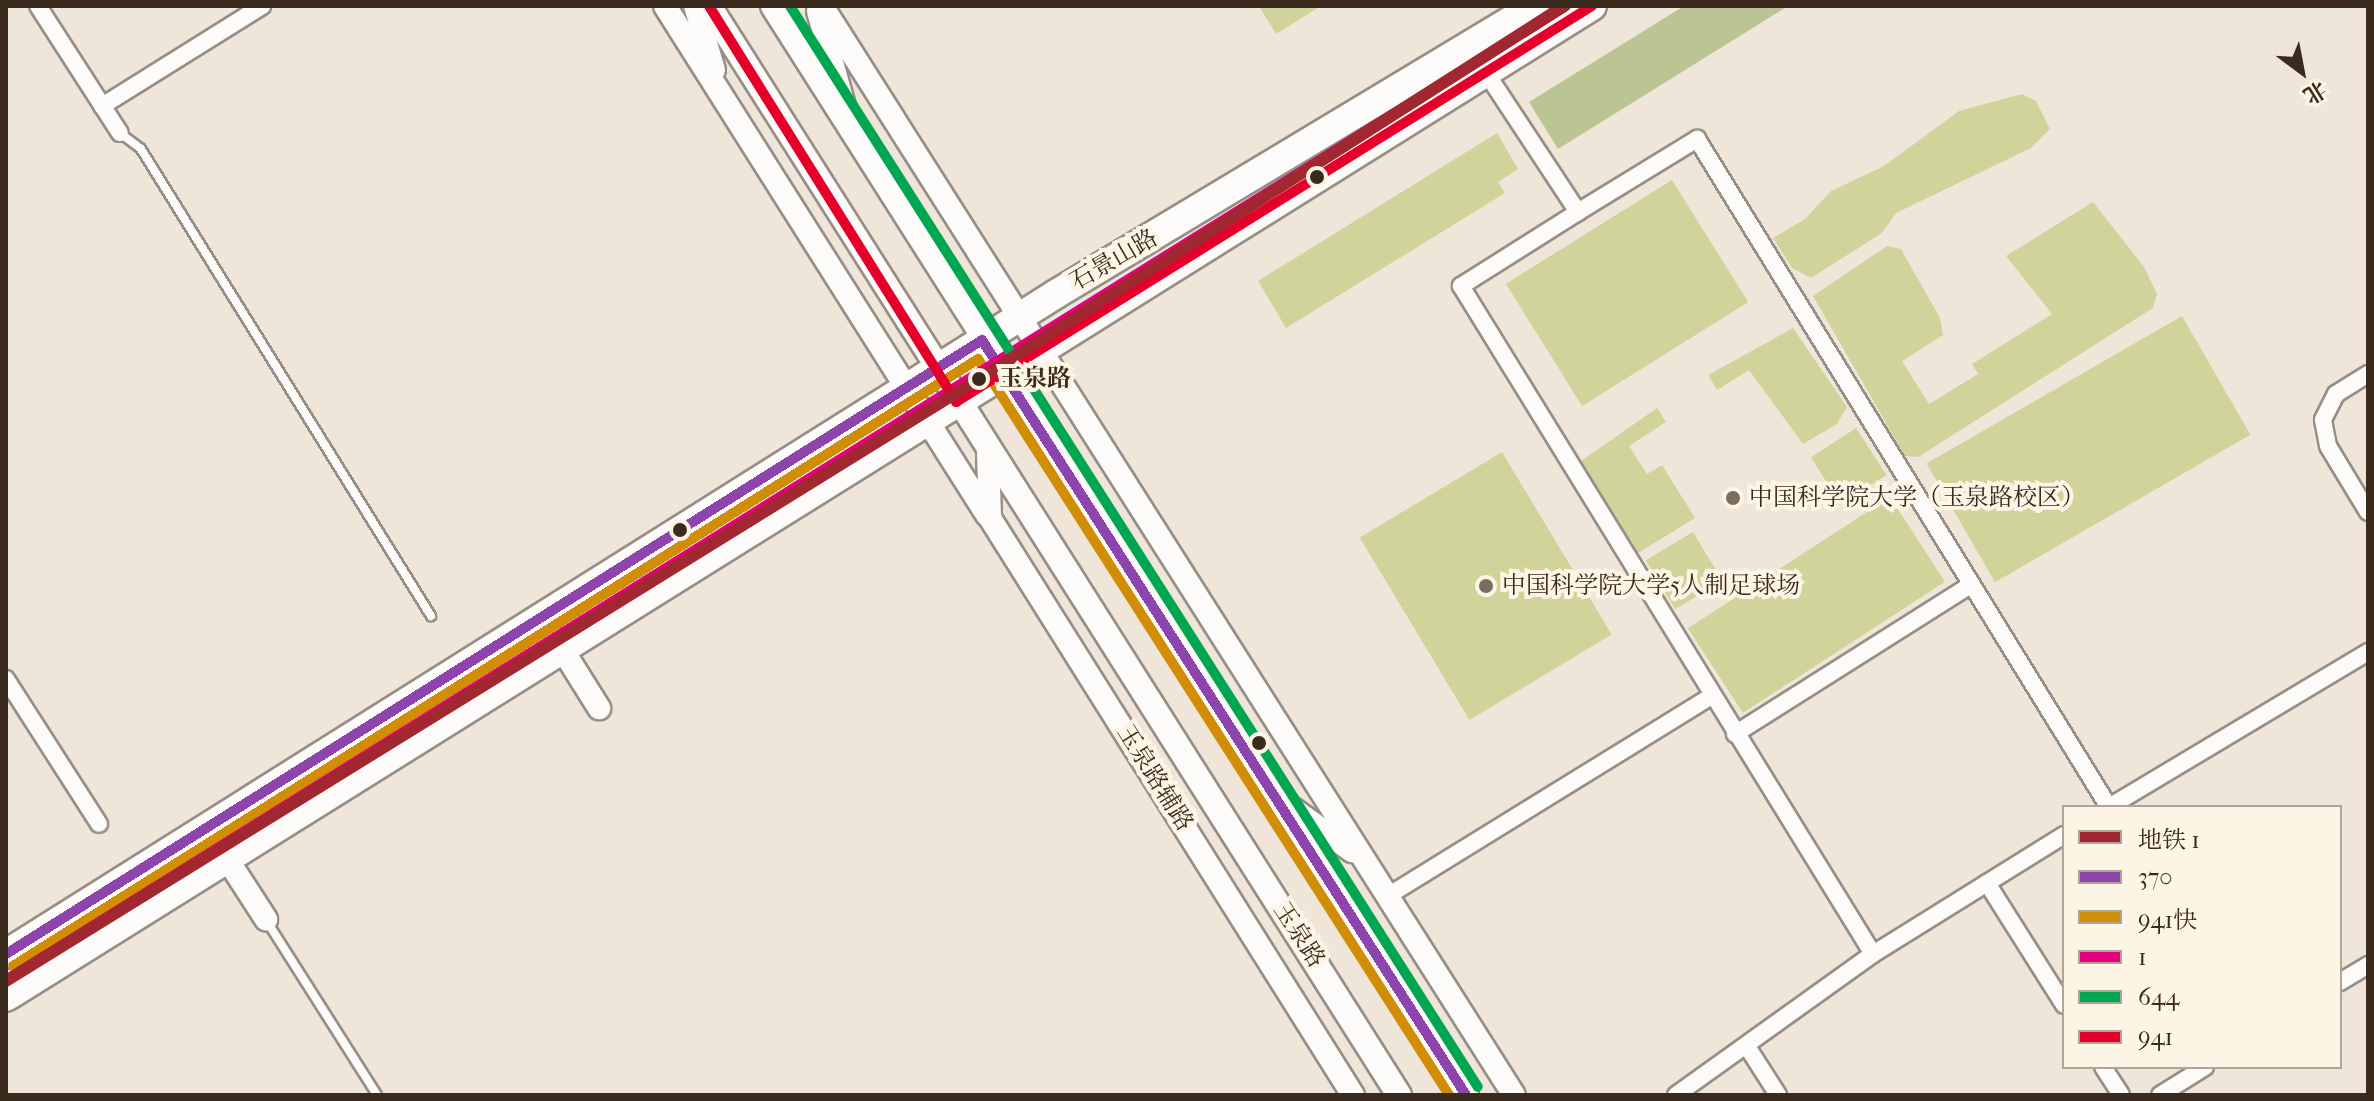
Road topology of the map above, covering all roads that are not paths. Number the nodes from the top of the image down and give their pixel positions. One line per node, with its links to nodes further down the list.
1 (38, 6): 12 (street)
2 (262, 6): 12 (street)
3 (665, 6): 11 (street)
4 (695, 6): 11 (street)
5 (709, 6): 19 (main road, 玉泉路)
6 (773, 6): 14 (main road)
7 (819, 6): 14 (street); 16 (street)
8 (1535, 6): 16 (highway, 石景山路)
9 (1592, 6): 10 (highway, 石景山路)
10 (1485, 71): 15 (street); 18 (highway, 石景山路)
11 (722, 95): 22 (street)
12 (102, 106): 13 (street)
13 (120, 133): 29 (lane)
14 (852, 133): 17 (main road)
15 (1578, 212): 28 (street); 33 (street)
16 (1019, 317): 17 (highway, 石景山路); 18 (street)
17 (982, 340): 19 (highway, 石景山路); 20 (main road)
18 (1042, 347): 20 (highway, 石景山路); 42 (street)
19 (935, 369): 22 (highway, 石景山路); 23 (main road, 玉泉路)
20 (1002, 372): 23 (highway, 石景山路); 36 (main road)
21 (2368, 374): 26 (street)
22 (909, 386): 24 (street); 46 (highway, 石景山路)
23 (956, 402): 24 (highway, 石景山路); 25 (main road, 玉泉路)
24 (930, 419): 27 (street); 30 (highway, 石景山路)
25 (988, 453): 27 (street); 57 (main road, 玉泉路)
26 (2368, 512)
27 (990, 518): 56 (street, 玉泉路辅路)
28 (1972, 584): 35 (street); 37 (street)
29 (431, 616)
30 (562, 649): 34 (street); 41 (highway, 石景山路)
31 (2368, 652): 38 (street)
32 (6, 679): 39 (street)
33 (1712, 696): 35 (street); 44 (street)
34 (599, 708)
35 (1735, 734): 47 (street)
36 (1277, 798): 42 (street); 58 (main road)
37 (2108, 805)
38 (2112, 805)
39 (99, 824)
40 (2062, 836): 43 (street)
41 (227, 859): 45 (street); 50 (highway, 石景山路)
42 (1363, 859): 44 (street)
43 (1987, 883): 47 (street); 51 (street)
44 (1386, 897): 59 (street)
45 (266, 919): 55 (lane)
46 (6, 954)
47 (1873, 954): 52 (street)
48 (2368, 965): 49 (street)
49 (2342, 981)
50 (6, 997)
51 (2062, 1002)
52 (1748, 1048): 60 (street); 61 (street)
53 (2104, 1069): 62 (street)
54 (2202, 1069): 63 (street)
55 (377, 1095)
56 (1353, 1095)
57 (1399, 1095)
58 (1466, 1095)
59 (1514, 1095)
60 (1676, 1095)
61 (1778, 1095)
62 (2121, 1095)
63 (2160, 1095)

